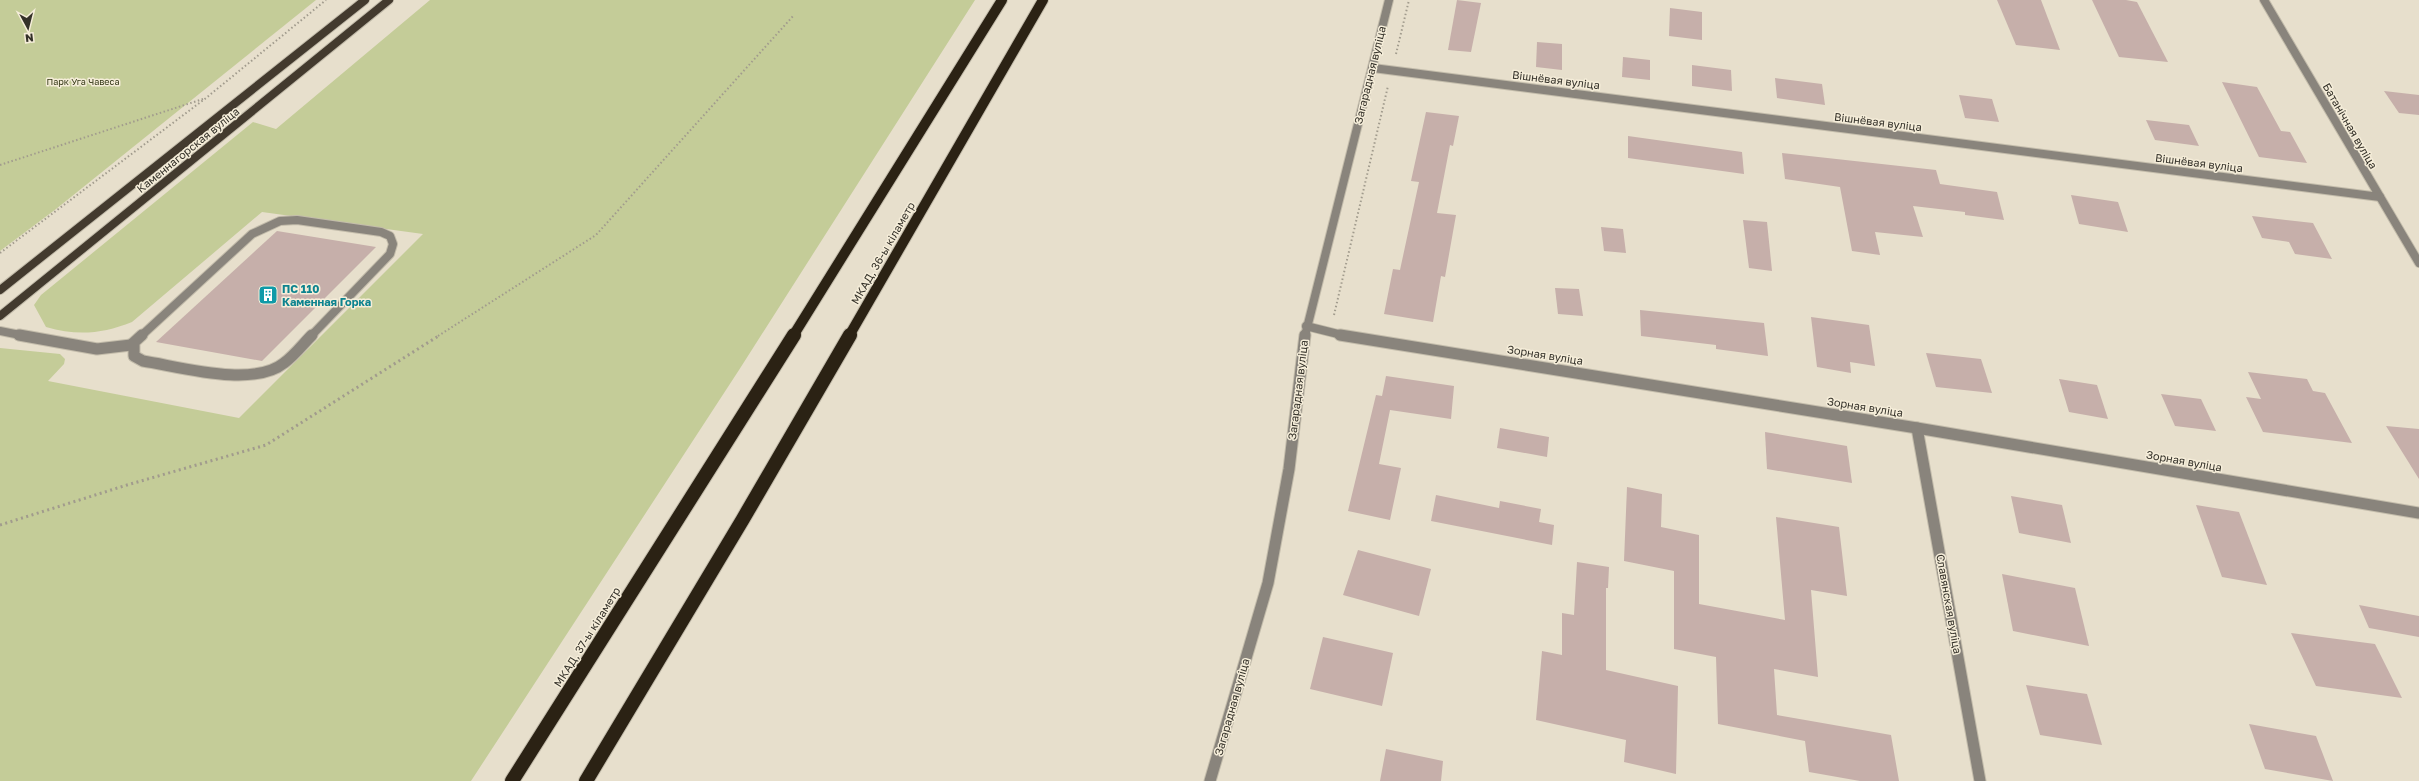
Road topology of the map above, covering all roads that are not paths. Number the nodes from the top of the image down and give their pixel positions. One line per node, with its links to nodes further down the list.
1 (365, 0): 10 (main road, Каменнагорская вуліца)
2 (389, 0): 11 (main road, Каменнагорская вуліца)
3 (1002, 0): 17 (highway, МКАД, 37-ы кіламетр)
4 (1043, 0): 18 (highway, МКАД, 36-ы кіламетр)
5 (1389, 0): 7 (street, Загарадная вуліца)
6 (2264, 0): 8 (street, Батанічная вуліца)
7 (1373, 68): 8 (street, Вішнёвая вуліца); 12 (street, Загарадная вуліца)
8 (2380, 197): 9 (street, Батанічная вуліца)
9 (2419, 263)
10 (0, 290)
11 (0, 316)
12 (1306, 326): 15 (street, Зорная вуліца); 19 (street, Загарадная вуліца)
13 (0, 331): 14 (street)
14 (132, 345): 14 (street)
15 (1917, 428): 16 (street, Зорная вуліца); 20 (street, Славянская вуліца)
16 (2419, 513)
17 (512, 781)
18 (586, 781)
19 (1210, 781)
20 (1980, 781)

